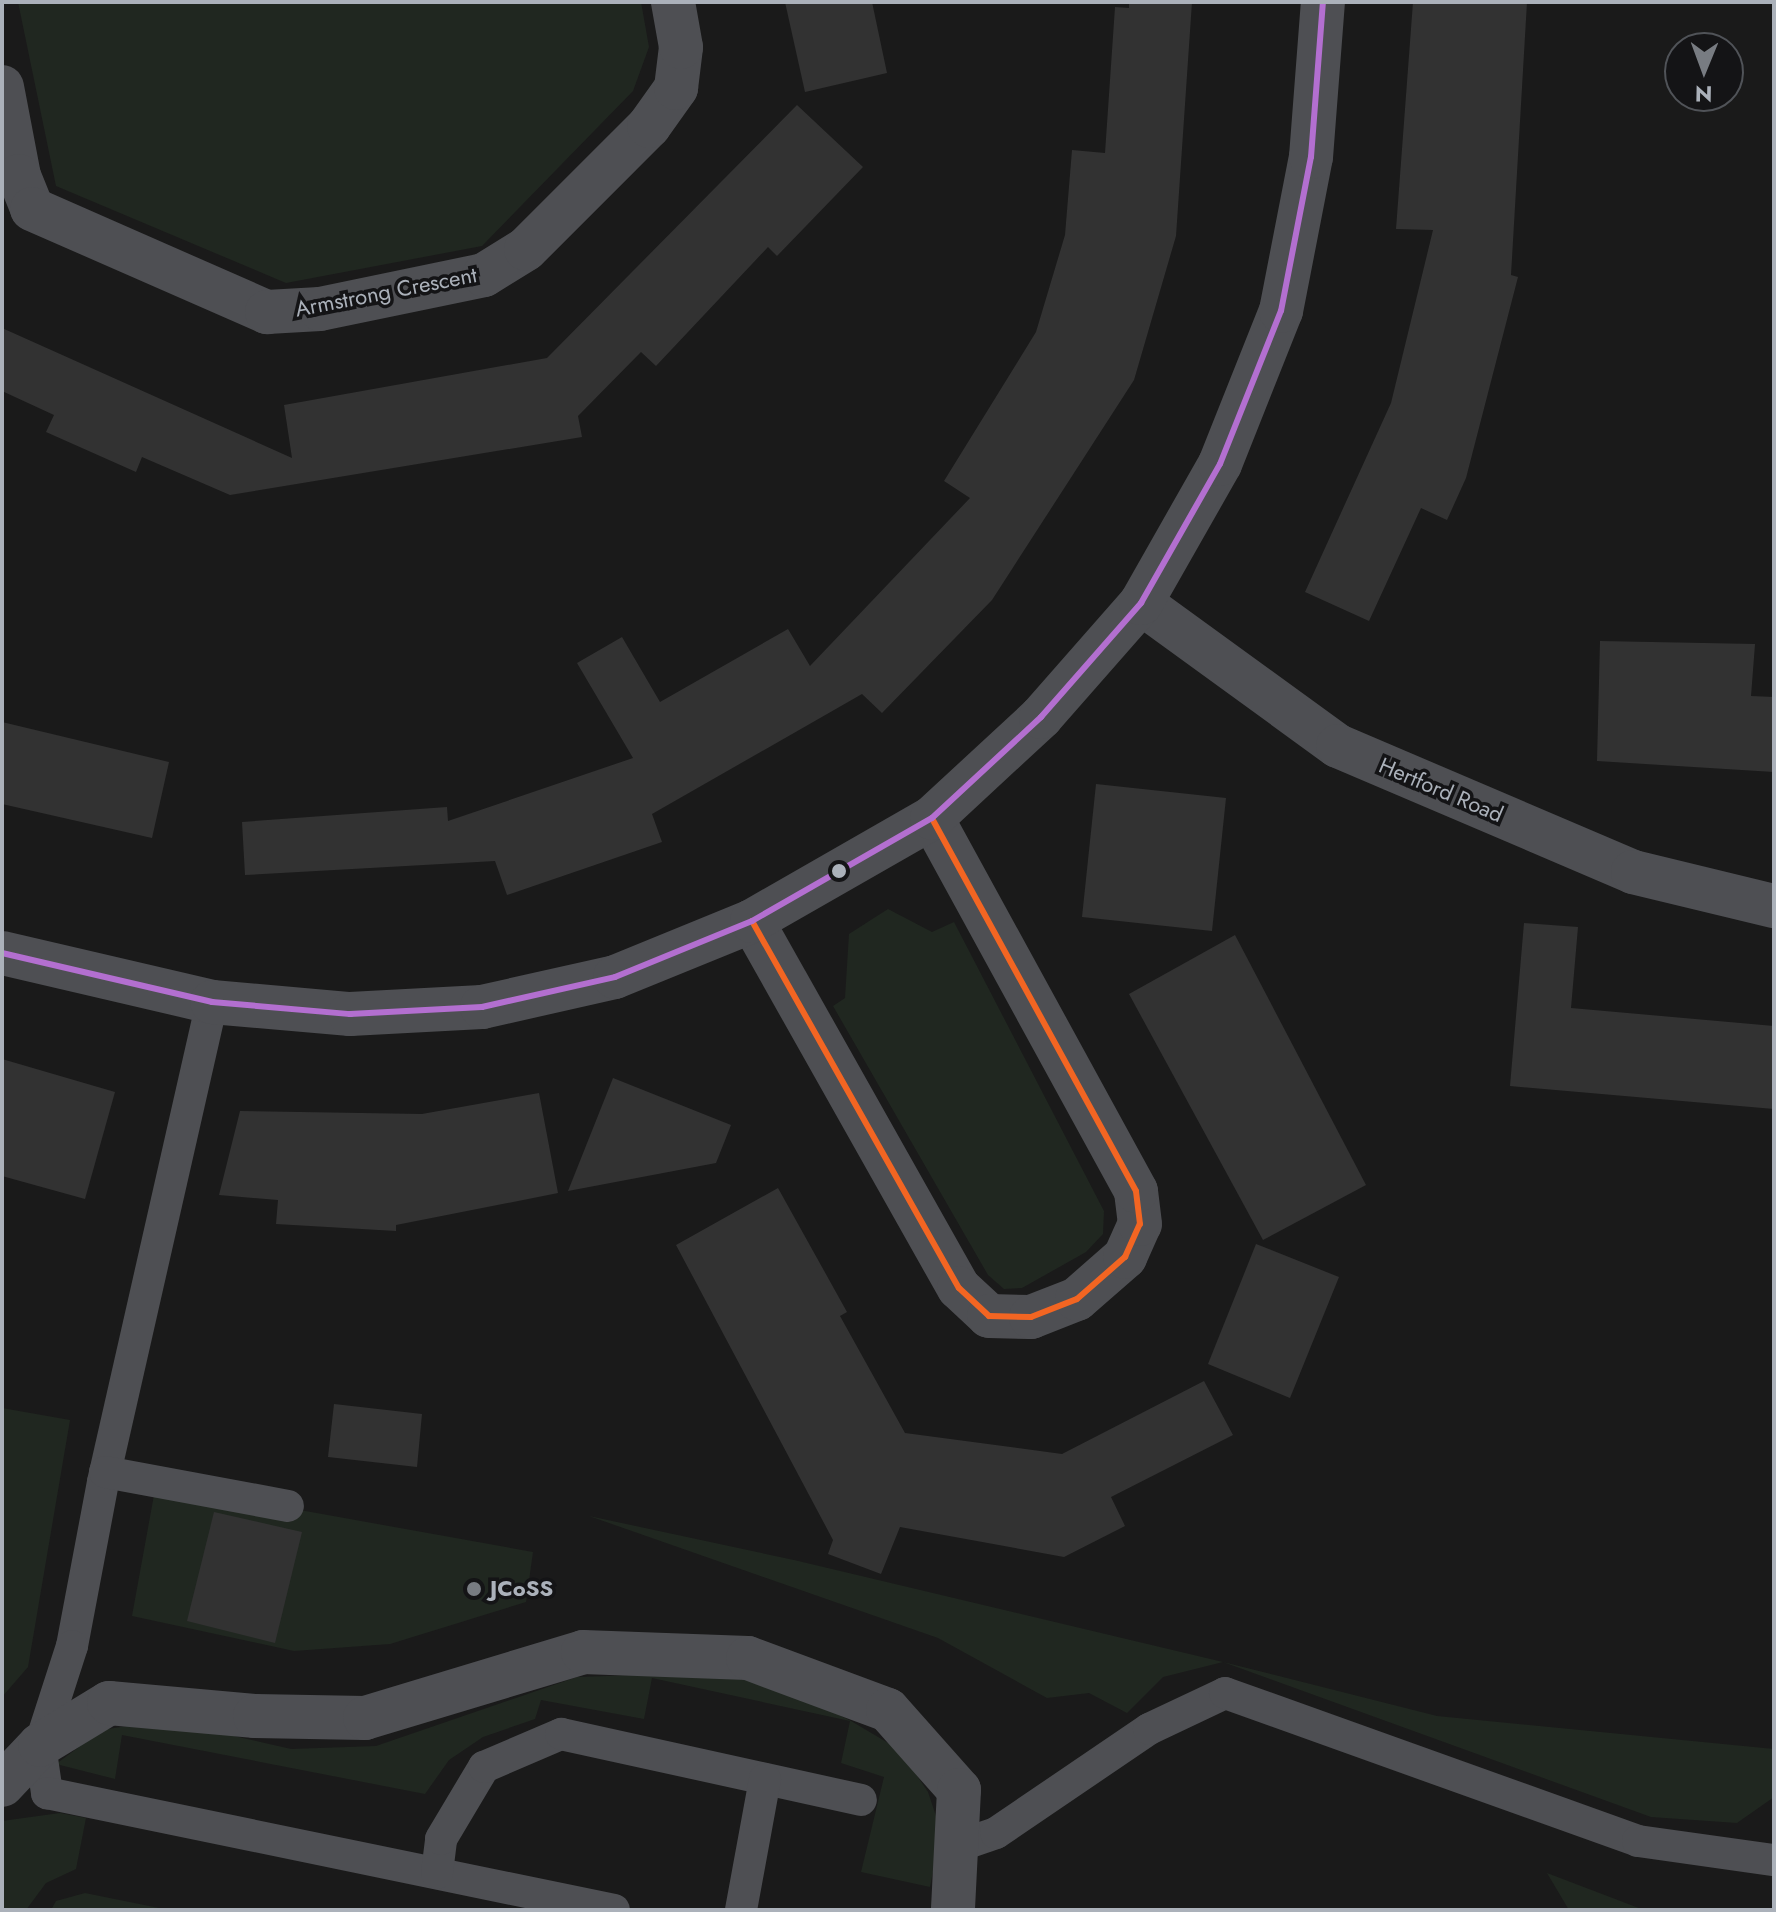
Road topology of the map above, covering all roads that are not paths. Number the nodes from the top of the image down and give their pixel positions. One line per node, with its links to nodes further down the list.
1 (673, 2): 3 (street, Armstrong Crescent)
2 (1323, 2): 4 (street)
3 (2, 87)
4 (1141, 603): 5 (street); 6 (street, Hertford Road)
5 (932, 818): 7 (street); 7 (street)
6 (1774, 906)
7 (752, 921): 9 (street)
8 (2, 953): 9 (street)
9 (212, 1002): 10 (lane)
10 (105, 1472): 11 (lane); 12 (lane)
11 (288, 1506)
12 (40, 1745): 14 (street); 16 (street); 18 (lane)
13 (765, 1779): 15 (lane); 18 (lane); 20 (lane)
14 (2, 1785)
15 (861, 1800)
16 (958, 1846): 17 (lane); 21 (street)
17 (1774, 1860)
18 (437, 1873): 19 (lane)
19 (614, 1910)
20 (741, 1910)
21 (953, 1910)

